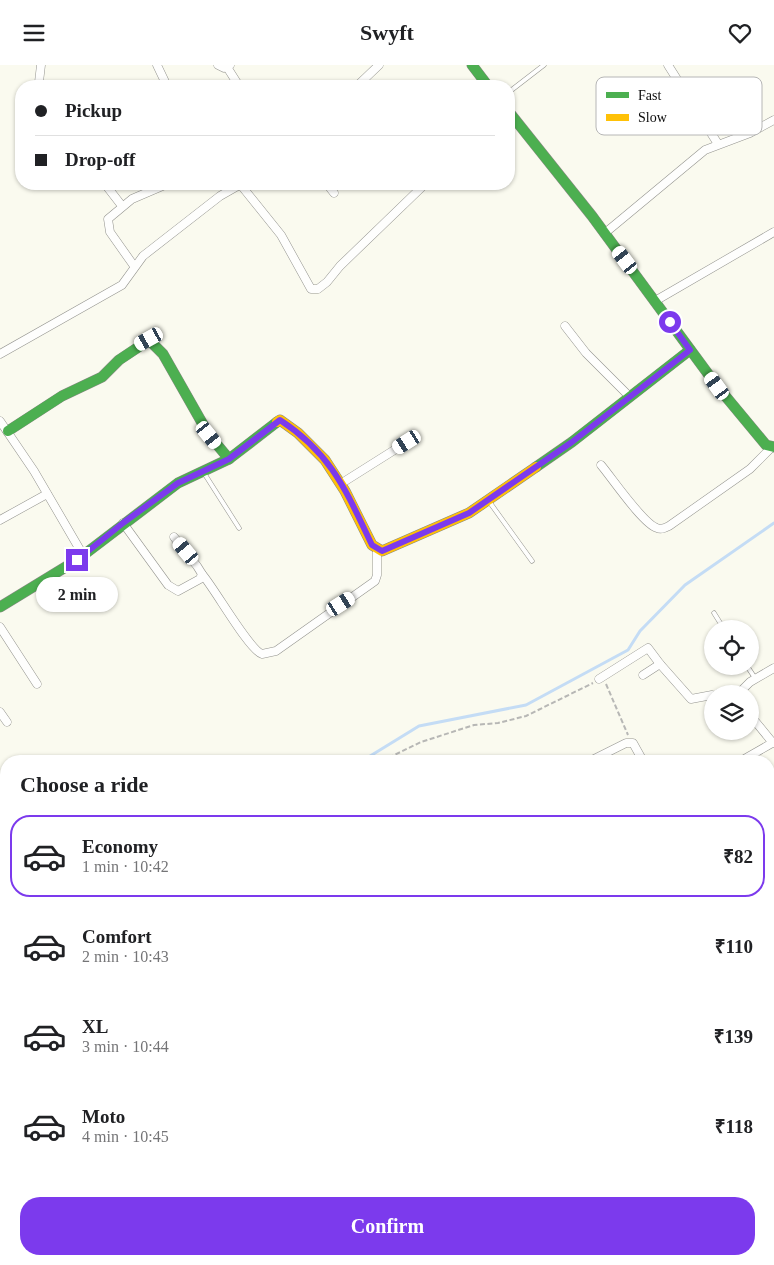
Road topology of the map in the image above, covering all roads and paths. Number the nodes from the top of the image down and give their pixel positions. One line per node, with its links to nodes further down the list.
1 (41, 65): 10 (street)
2 (157, 65): 11 (street)
3 (218, 65): 8 (street)
4 (379, 65): 13 (street)
5 (472, 65): 14 (street)
6 (544, 65): 15 (lane)
7 (668, 65): 9 (street)
8 (229, 66): 12 (street)
9 (676, 77)
10 (39, 80)
11 (164, 80)
12 (236, 80)
13 (362, 80)
14 (483, 80)
15 (515, 87)
16 (515, 120): 31 (street)
17 (774, 120): 18 (street)
18 (762, 126)
19 (713, 135): 21 (street)
20 (744, 135): 21 (street)
21 (718, 143): 31 (street)
22 (109, 190): 29 (street)
23 (150, 190): 29 (street)
24 (229, 190): 32 (street)
25 (245, 190): 27 (street)
26 (332, 190): 28 (street)
27 (418, 190)
28 (334, 193)
29 (122, 207): 32 (street)
30 (774, 232): 33 (street)
31 (604, 233): 33 (street)
32 (134, 266): 36 (street)
33 (655, 301): 35 (street)
34 (565, 326): 37 (street)
35 (690, 350): 37 (street); 41 (street)
36 (0, 354)
37 (630, 397): 47 (street)
38 (0, 421): 39 (street)
39 (8, 431): 42 (street); 46 (street)
40 (407, 442): 45 (street)
41 (772, 448): 43 (street)
42 (229, 459): 44 (street); 45 (street)
43 (602, 465)
44 (203, 471): 49 (street); 50 (lane)
45 (342, 483): 52 (street)
46 (47, 494): 48 (street); 53 (street)
47 (488, 500): 52 (street); 54 (lane)
48 (0, 520)
49 (123, 523): 53 (street); 55 (street)
50 (239, 528)
51 (174, 537): 55 (street)
52 (377, 548): 55 (street)
53 (83, 555): 56 (street)
54 (532, 561)
55 (202, 574)
56 (0, 607)
57 (714, 613): 58 (lane)
58 (718, 620)
59 (0, 627): 66 (street)
60 (660, 664): 62 (street); 65 (street); 68 (street)
61 (774, 668): 64 (street)
62 (643, 675)
63 (753, 675): 64 (lane)
64 (755, 678): 67 (street)
65 (599, 679): 72 (path); 74 (path)
66 (37, 684)
67 (748, 685)
68 (704, 698)
69 (0, 711): 70 (street)
70 (7, 722)
71 (759, 726): 73 (street)
72 (633, 743): 75 (street); 76 (street)
73 (773, 743): 77 (street)
74 (394, 755)
75 (602, 755)
76 (640, 755)
77 (752, 755)
78 (746, 1265): 79 (street)
79 (771, 1265)

